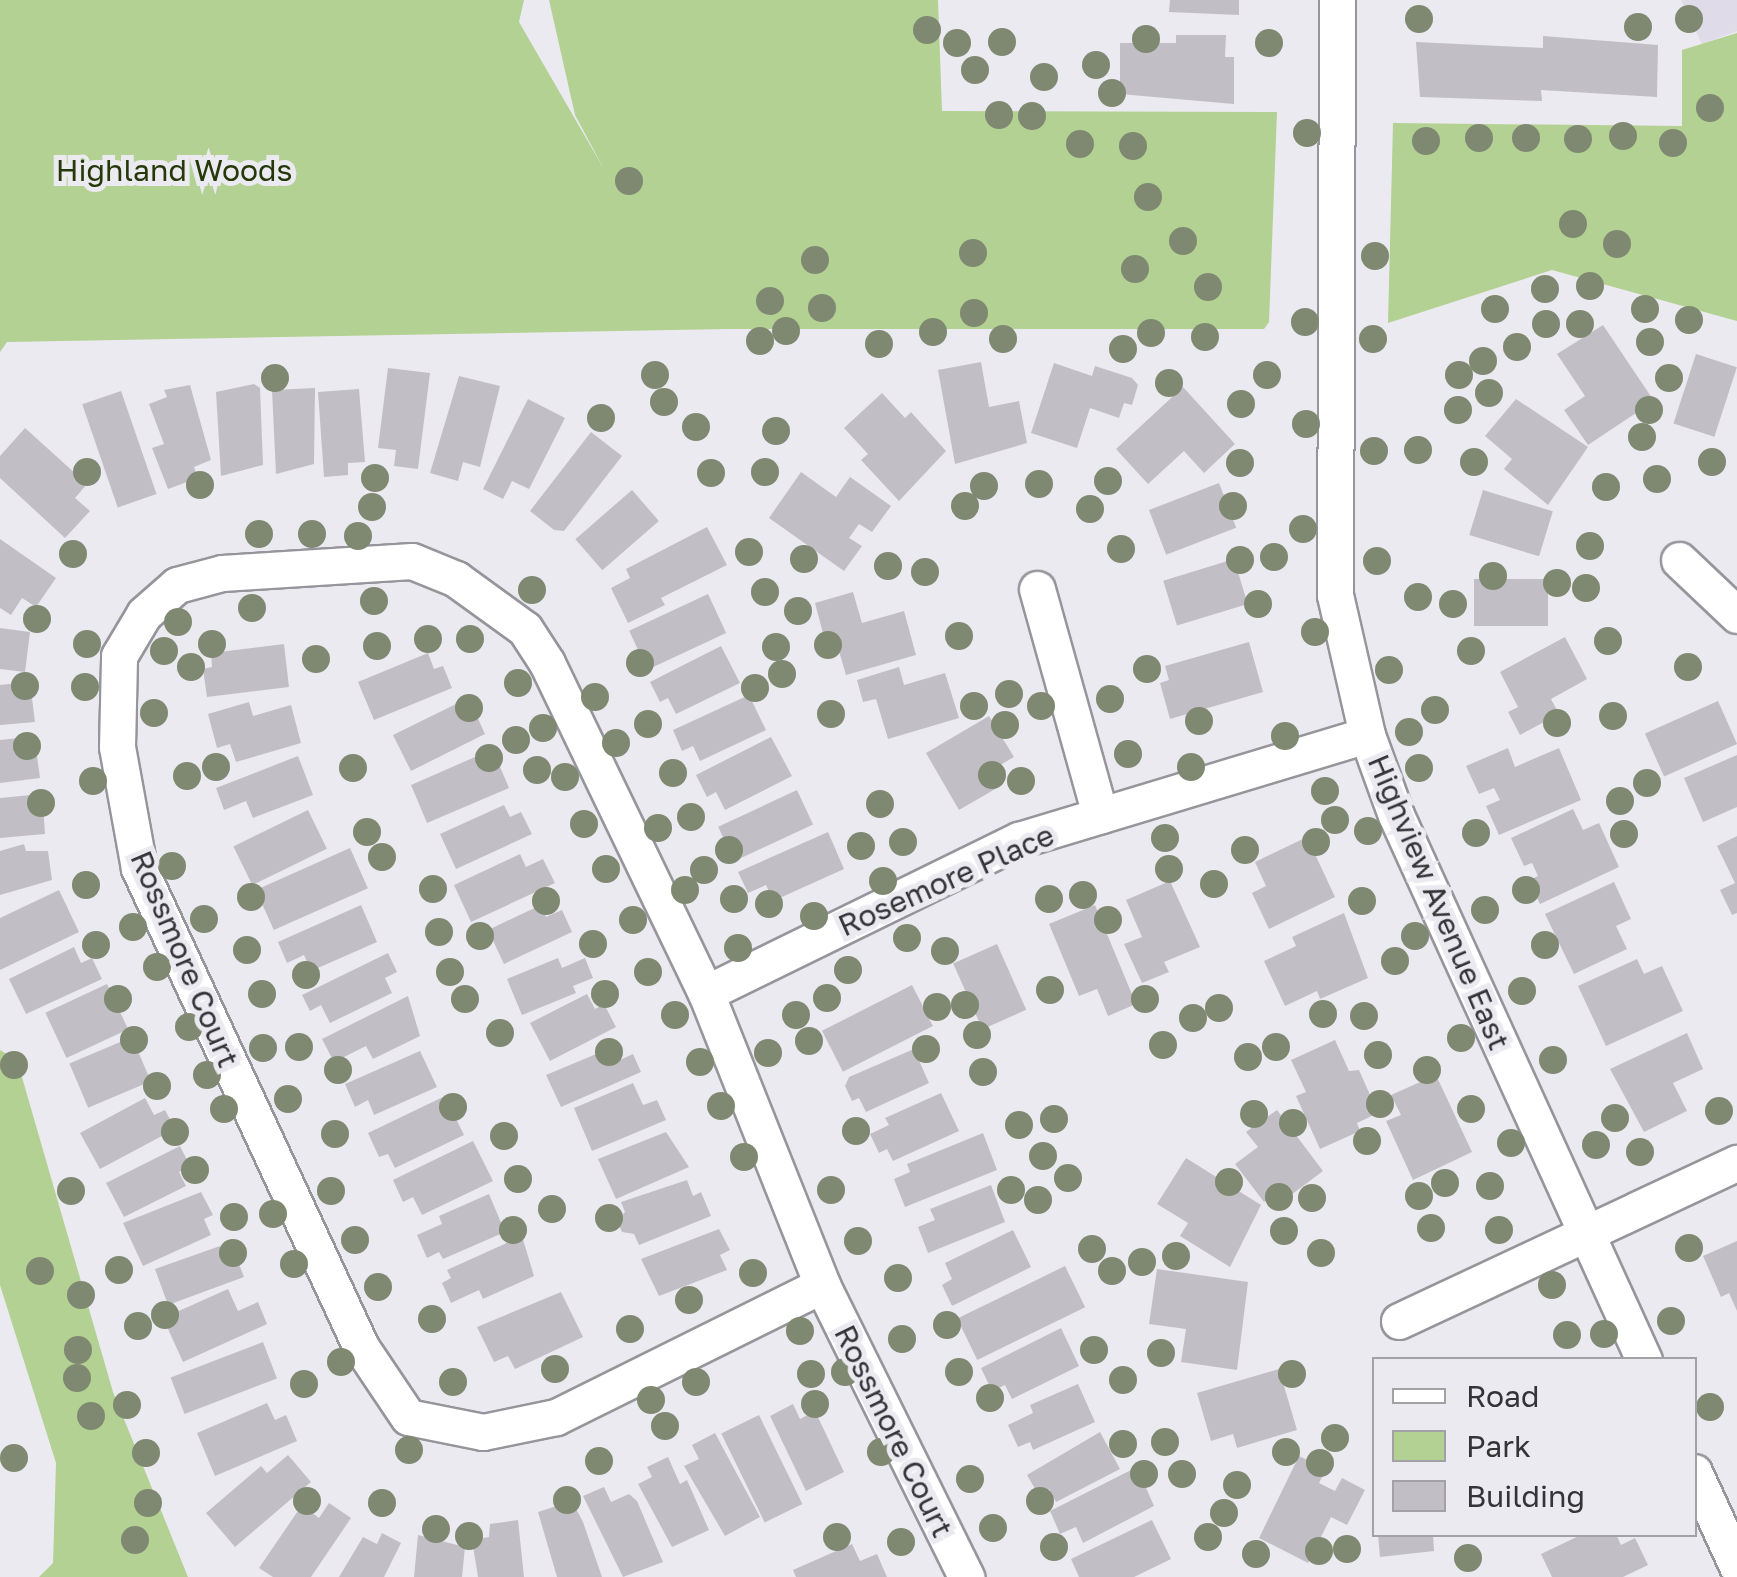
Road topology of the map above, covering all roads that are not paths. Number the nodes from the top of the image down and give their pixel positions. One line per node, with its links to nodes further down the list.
1 (1337, 0): 5 (street, Highview Avenue East)
2 (1679, 560): 4 (street)
3 (1036, 588): 6 (street)
4 (1737, 615)
5 (1367, 735): 6 (street, Rosemore Place); 9 (street, Highview Avenue East)
6 (1100, 815): 7 (street, Rosemore Place)
7 (706, 993): 10 (street, Rossmore Court); 10 (street, Rossmore Court)
8 (1737, 1163): 9 (street)
9 (1587, 1233): 11 (street); 12 (street, Highview Avenue East)
10 (822, 1285): 15 (street, Rossmore Court)
11 (1398, 1321)
12 (1643, 1357)
13 (1697, 1479): 14 (street)
14 (1737, 1566)
15 (966, 1577)

